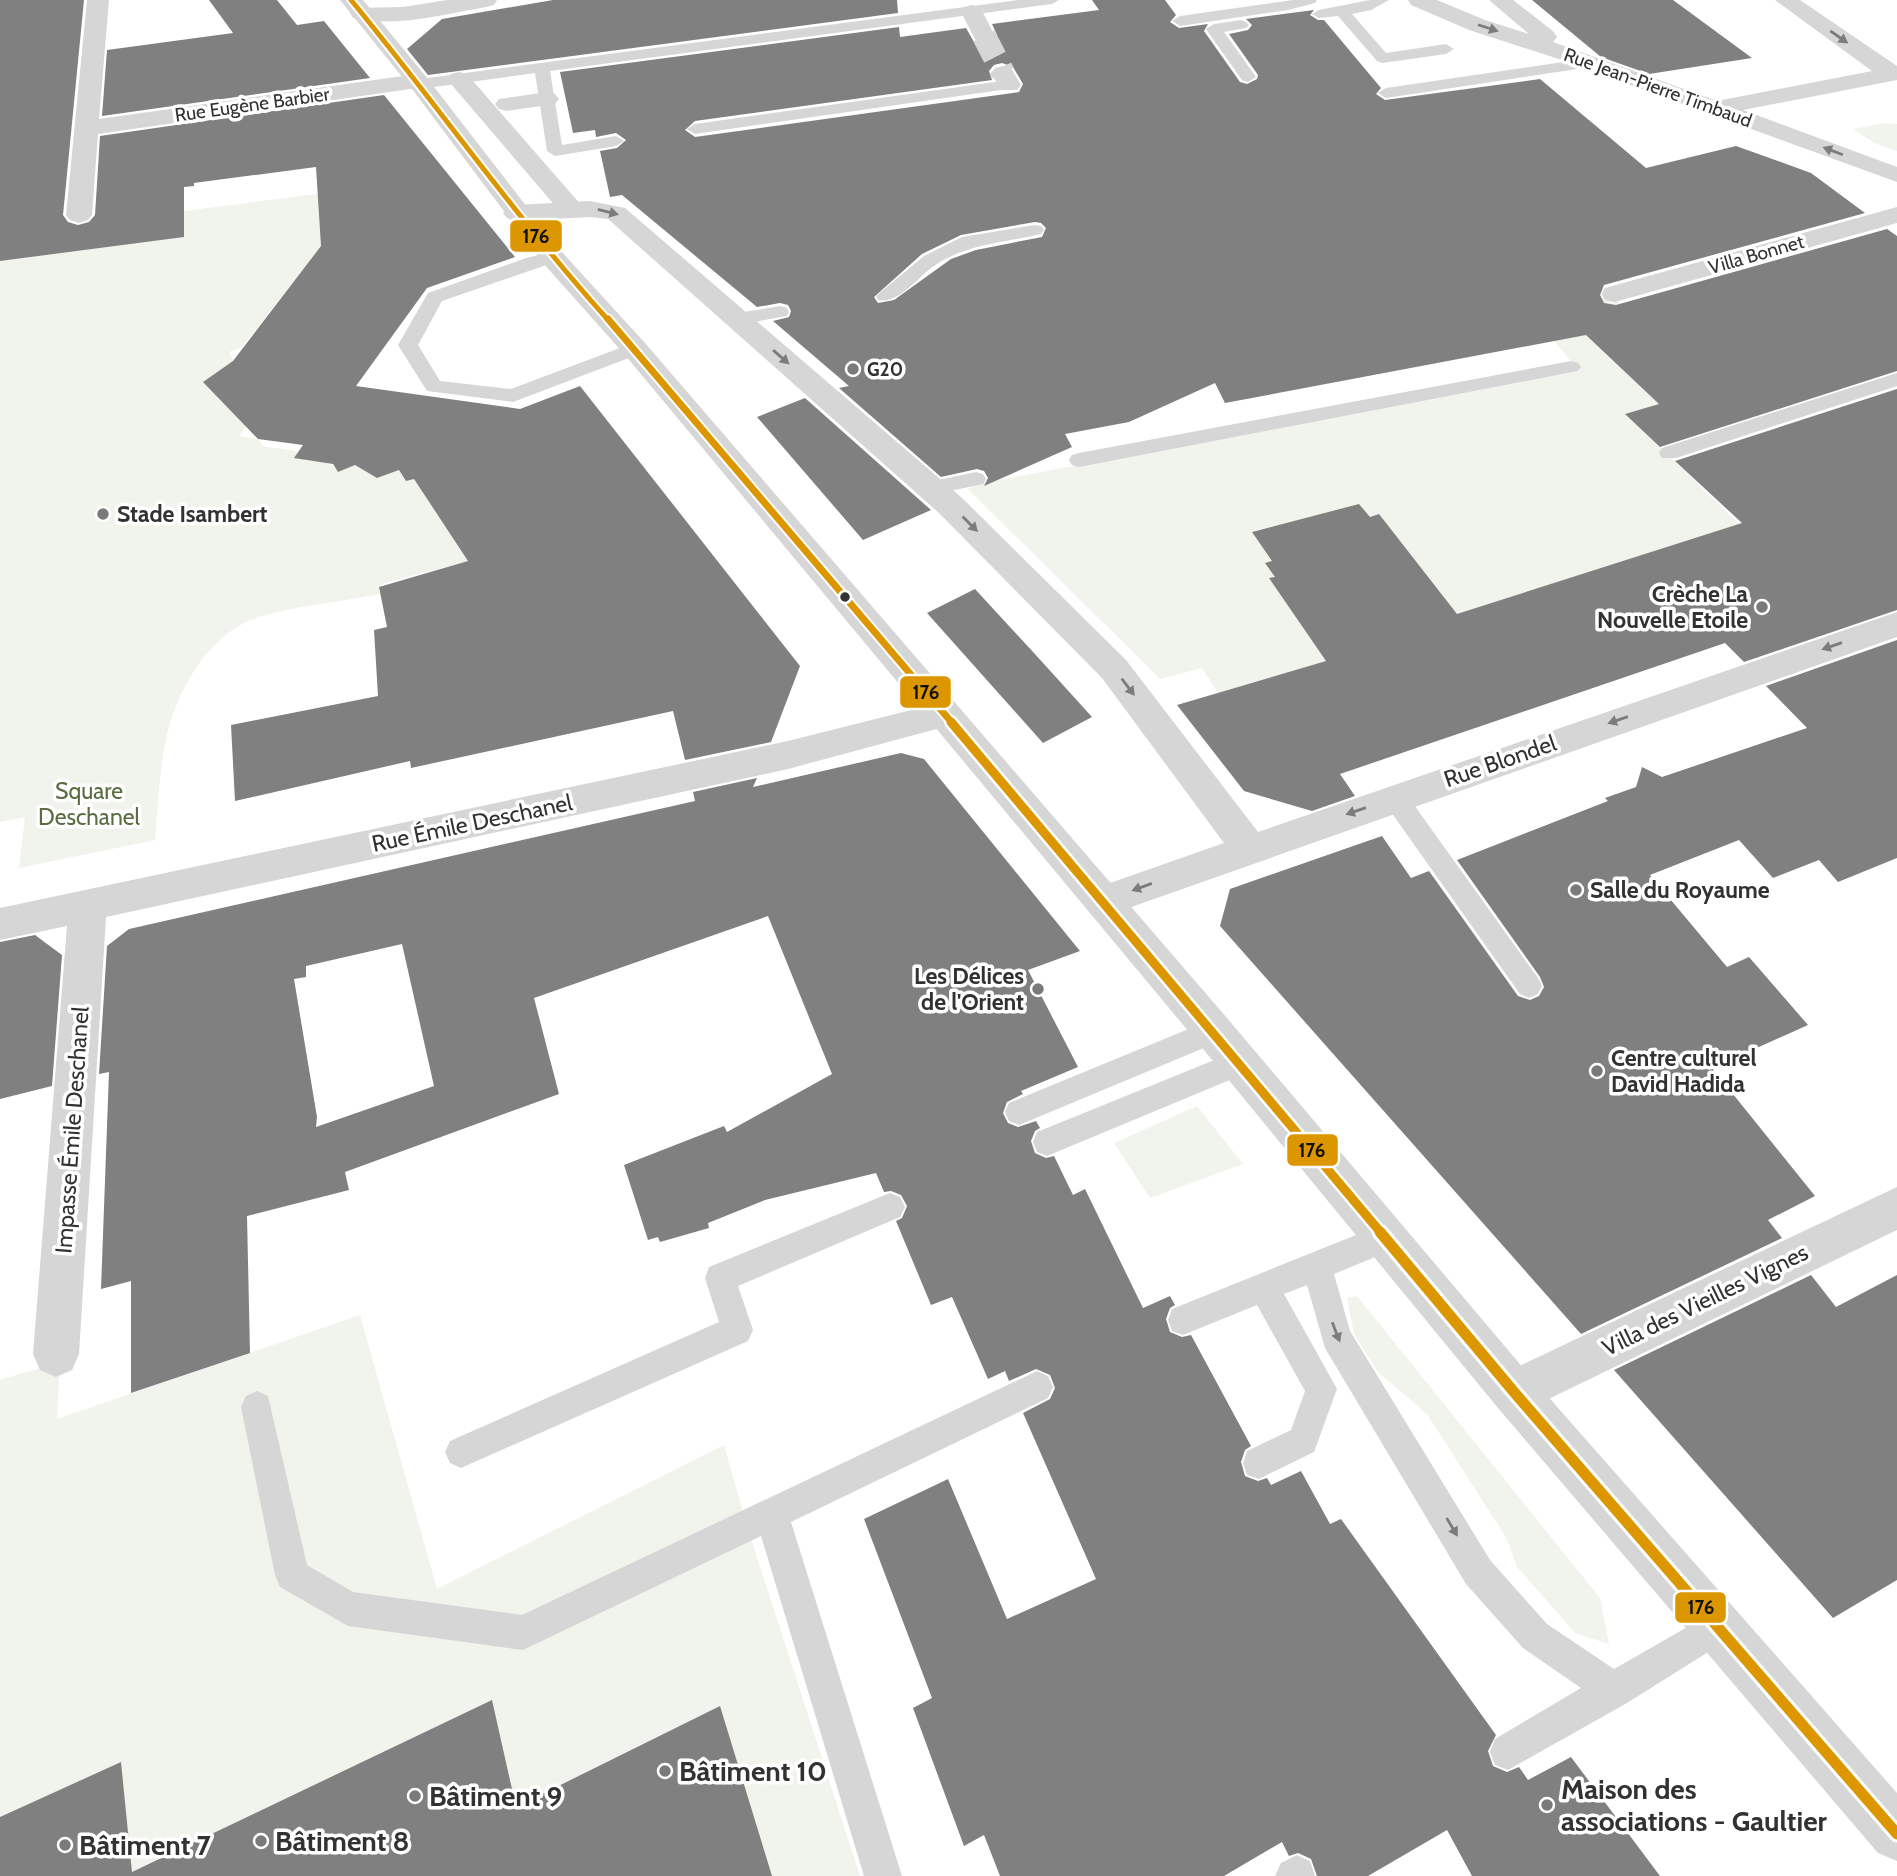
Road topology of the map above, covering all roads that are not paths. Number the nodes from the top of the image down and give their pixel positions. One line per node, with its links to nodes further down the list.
1 (99, 0): 30 (street)
2 (486, 0): 9 (street)
3 (1052, 0): 13 (lane)
4 (1310, 0): 15 (lane)
5 (1382, 0): 12 (lane)
6 (1481, 0): 11 (street)
7 (1786, 0): 21 (street, one-way to 21)
8 (1426, 1): 19 (street, Rue Jean-Pierre Timbaud, one-way to 19)
9 (447, 3): 10 (street)
10 (366, 4): 25 (street)
11 (1505, 5): 19 (street)
12 (1342, 11): 14 (lane); 18 (lane)
13 (972, 12): 17 (street); 20 (lane)
14 (1319, 14)
15 (1180, 21)
16 (1255, 23): 22 (lane)
17 (984, 36)
18 (1446, 49)
19 (1580, 59): 26 (lane); 29 (street, Rue Jean-Pierre Timbaud)
20 (542, 68): 23 (lane); 27 (lane)
21 (1894, 73): 29 (street)
22 (1248, 76)
23 (459, 79): 25 (lane); 28 (street)
24 (1006, 79): 31 (lane)
25 (418, 82): 30 (street, Rue Eugène Barbier); 36 (street)
26 (1386, 93)
27 (547, 99): 28 (street); 33 (lane)
28 (494, 105): 33 (street)
29 (1718, 108): 34 (street, Rue Jean-Pierre Timbaud, one-way to 29)
30 (87, 128): 37 (street)
31 (695, 129)
32 (616, 141): 33 (lane)
33 (541, 153): 35 (street)
34 (1897, 175)
35 (572, 210): 36 (street); 46 (street, one-way to 46)
36 (516, 213): 42 (street)
37 (79, 215)
38 (1897, 215): 43 (street, Villa Bonnet)
39 (959, 219): 41 (lane)
40 (1035, 230): 41 (lane)
41 (968, 240): 44 (lane)
42 (552, 257): 47 (street); 47 (lane)
43 (1615, 294)
44 (885, 296)
45 (780, 312): 46 (lane)
46 (738, 320): 53 (street, one-way to 53)
47 (635, 349): 55 (street)
48 (1571, 367): 51 (lane)
49 (1897, 379): 50 (lane)
50 (1669, 453)
51 (1080, 460)
52 (976, 479): 53 (lane)
53 (931, 488): 57 (street, one-way to 57)
54 (1890, 634): 56 (street, Rue Blondel, one-way to 56)
55 (943, 715): 58 (street); 59 (street, Rue Émile Deschanel)
56 (1395, 798): 57 (street, Rue Blondel, one-way to 57); 61 (lane)
57 (1249, 848): 58 (street, Rue Blondel, one-way to 58)
58 (1103, 901): 62 (street)
59 (88, 905): 60 (street, Rue Émile Deschanel); 72 (street, Impasse Émile Deschanel)
60 (0, 924)
61 (1529, 986)
62 (1213, 1031): 63 (street); 64 (lane)
63 (1239, 1063): 65 (lane); 68 (street)
64 (1019, 1112)
65 (1047, 1142)
66 (890, 1207): 76 (lane)
67 (1897, 1208): 74 (street, Villa des Vieilles Vignes)
68 (1386, 1238): 69 (lane); 74 (street)
69 (1317, 1267): 70 (lane); 80 (lane, one-way to 80)
70 (1264, 1288): 71 (lane); 77 (lane)
71 (1183, 1320)
72 (56, 1354)
73 (1037, 1387): 78 (lane)
74 (1514, 1392): 79 (street)
75 (257, 1407): 78 (lane)
76 (461, 1452)
77 (1259, 1462)
78 (771, 1513): 83 (lane)
79 (1717, 1627): 80 (lane); 82 (street)
80 (1614, 1690): 81 (lane)
81 (1508, 1752)
82 (1897, 1834)
83 (883, 1876)

